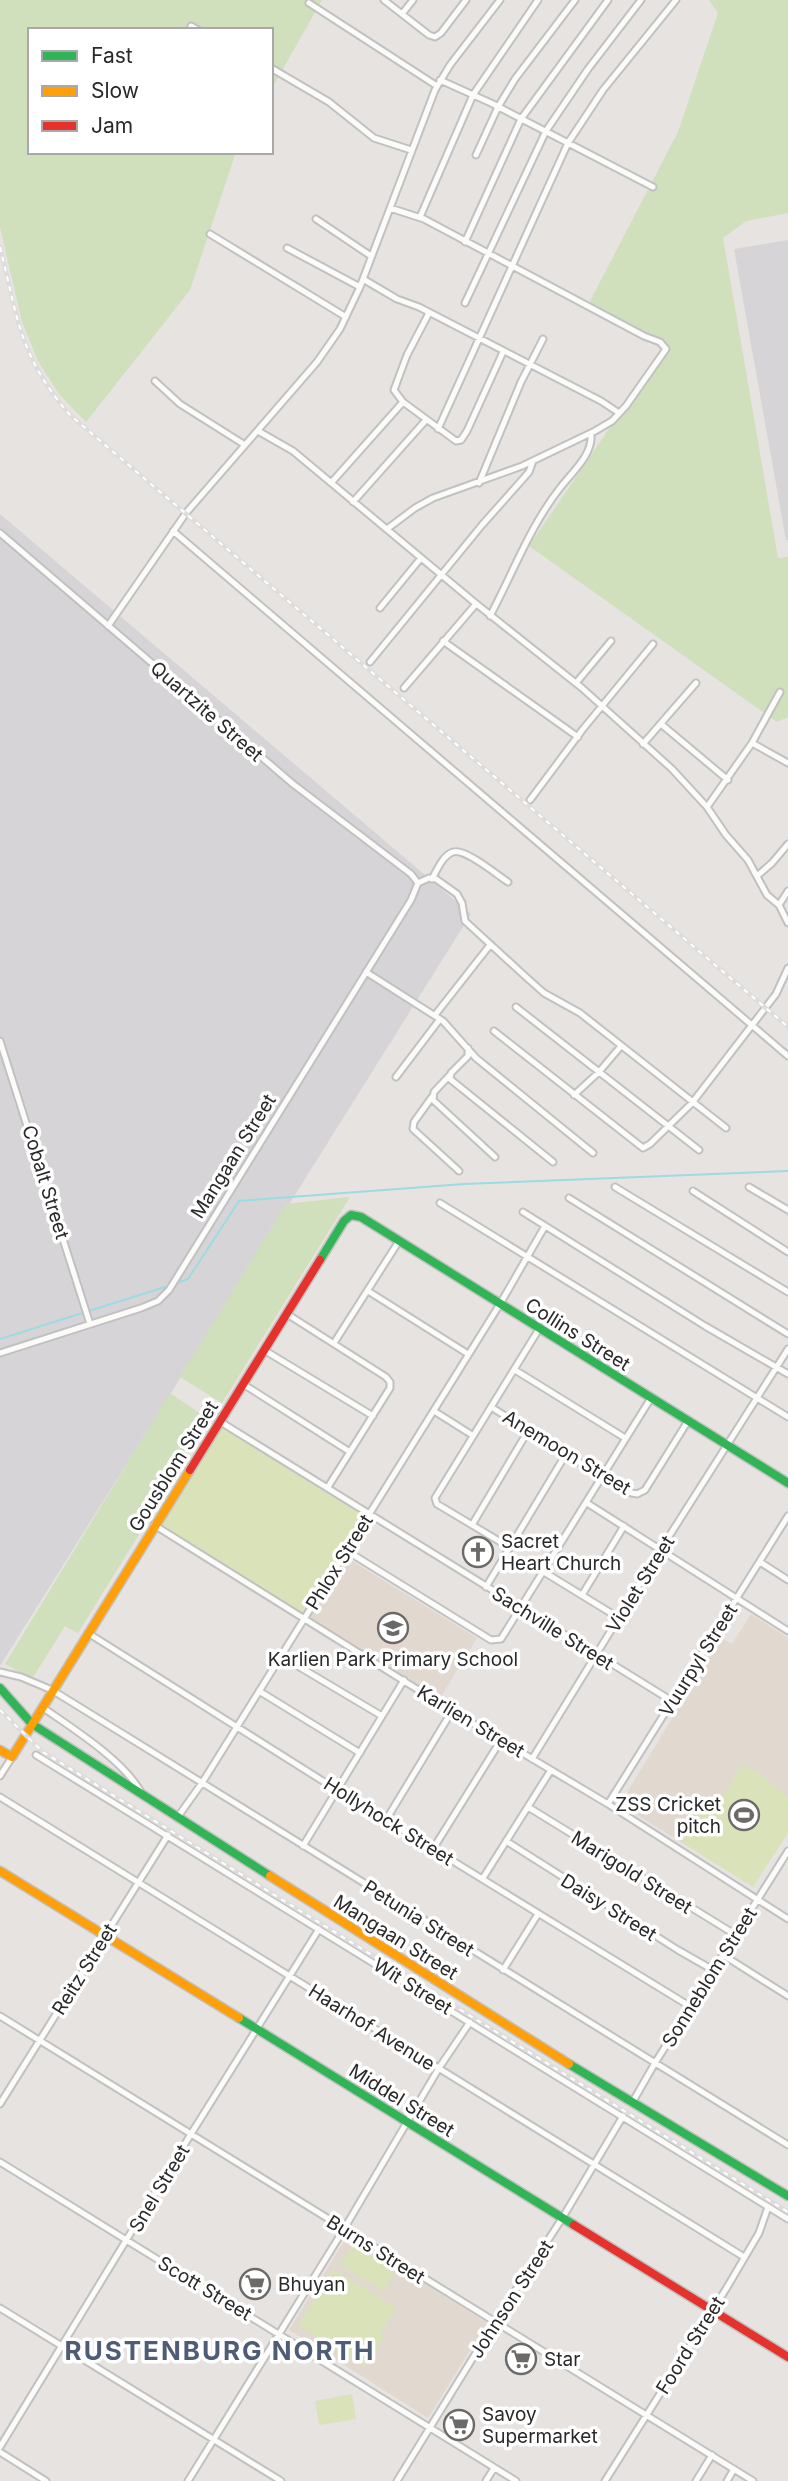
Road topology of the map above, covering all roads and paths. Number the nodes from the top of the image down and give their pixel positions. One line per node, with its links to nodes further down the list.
1 (384, 0): 11 (street)
2 (413, 0): 11 (street)
3 (466, 0): 11 (street)
4 (500, 0): 15 (street)
5 (538, 0): 16 (street)
6 (575, 0): 17 (street)
7 (608, 0): 18 (street)
8 (641, 0): 19 (street)
9 (676, 0): 20 (street)
10 (309, 3): 15 (street)
11 (402, 14)
12 (191, 26): 13 (street)
13 (194, 28)
14 (273, 69): 21 (street)
15 (438, 83): 16 (street); 21 (street)
16 (473, 95): 17 (street); 25 (street)
17 (498, 107): 18 (street); 22 (street)
18 (522, 119): 19 (street); 28 (street)
19 (546, 131): 20 (street); 30 (street)
20 (568, 143): 23 (street); 32 (street)
21 (411, 150): 24 (street)
22 (476, 155)
23 (653, 187)
24 (390, 208): 25 (street); 31 (street)
25 (420, 217): 28 (street)
26 (316, 219): 31 (street)
27 (211, 234): 37 (street)
28 (465, 242): 30 (street)
29 (287, 248): 34 (street)
30 (489, 254): 32 (street); 35 (street)
31 (372, 256): 33 (street)
32 (512, 267): 38 (street); 44 (street)
33 (363, 279): 34 (street); 36 (street)
34 (360, 287): 37 (street)
35 (465, 303)
36 (429, 313): 38 (street); 43 (street)
37 (346, 317): 47 (street)
38 (481, 339): 40 (street); 46 (street)
39 (543, 339): 41 (street)
40 (503, 352): 41 (street); 46 (street)
41 (529, 365): 44 (street); 52 (street)
42 (155, 381): 49 (street)
43 (403, 402): 45 (street); 51 (street)
44 (619, 414): 48 (street)
45 (426, 420): 46 (street); 53 (street)
46 (438, 429)
47 (258, 430): 49 (street); 51 (street)
48 (591, 434): 50 (street); 61 (street)
49 (245, 445): 55 (street)
50 (534, 460): 52 (street); 58 (street)
51 (331, 483): 53 (street)
52 (479, 483): 54 (street)
53 (353, 502): 54 (street)
54 (387, 528): 57 (street)
55 (173, 531): 62 (street); 93 (street)
56 (0, 533): 62 (street, Quartzite Street)
57 (421, 558): 58 (street); 60 (street)
58 (442, 576): 59 (street); 66 (street)
59 (476, 604): 61 (street); 63 (street)
60 (380, 608)
61 (491, 616): 67 (street)
62 (108, 626): 84 (street, Quartzite Street)
63 (443, 641): 69 (street); 73 (street)
64 (611, 641): 67 (street)
65 (653, 645): 71 (street)
66 (370, 662)
67 (576, 683): 71 (street)
68 (696, 683): 72 (street)
69 (404, 688)
70 (780, 692): 74 (street)
71 (602, 707): 73 (street); 75 (street)
72 (661, 724): 75 (street); 77 (street)
73 (578, 737): 78 (street)
74 (752, 743): 76 (street); 77 (street)
75 (643, 744): 79 (street)
76 (788, 764)
77 (728, 780): 79 (street)
78 (530, 800)
79 (707, 807): 81 (street)
80 (788, 844): 81 (street)
81 (757, 876): 86 (street)
82 (432, 879): 83 (street); 84 (street); 88 (street)
83 (508, 882)
84 (418, 883): 90 (street, Mangaan Street)
85 (788, 891): 86 (street)
86 (779, 905): 87 (street)
87 (788, 923)
88 (490, 945): 92 (street); 96 (street)
89 (788, 968): 93 (street)
90 (366, 972): 92 (street); 128 (street, Mangaan Street)
91 (516, 1007): 99 (street)
92 (437, 1017): 97 (street); 101 (street)
93 (752, 1025): 98 (street); 104 (street)
94 (494, 1031): 102 (street)
95 (0, 1041): 128 (street, Cobalt Street)
96 (621, 1046): 99 (street); 104 (street)
97 (468, 1048): 100 (street); 108 (street)
98 (788, 1056)
99 (599, 1072): 102 (street); 105 (street)
100 (449, 1076): 103 (street); 110 (street)
101 (396, 1077)
102 (574, 1095): 105 (street)
103 (432, 1097): 109 (street); 111 (street)
104 (692, 1103): 105 (street); 106 (street)
105 (668, 1128): 107 (street)
106 (726, 1128)
107 (699, 1150)
108 (593, 1153)
109 (495, 1157)
110 (553, 1162)
111 (459, 1171)
112 (749, 1186): 117 (street)
113 (615, 1187): 125 (street)
114 (692, 1191): 122 (street)
115 (569, 1198): 130 (street)
116 (440, 1203): 123 (street)
117 (788, 1210)
118 (523, 1212): 120 (street)
119 (351, 1215): 121 (street, Collins Street); 127 (street, Gousblom Street)
120 (545, 1226): 123 (street, Phlox Street); 136 (street)
121 (399, 1241): 124 (street); 126 (street, Collins Street)
122 (788, 1252)
123 (527, 1258): 126 (street, Phlox Street); 141 (street)
124 (368, 1291): 131 (street); 135 (street)
125 (788, 1292)
126 (500, 1304): 129 (street, Collins Street); 135 (street, Phlox Street)
127 (287, 1314): 131 (street); 133 (street, Gousblom Street)
128 (90, 1324): 134 (street, Mangaan Street)
129 (539, 1329): 137 (street); 140 (street, Collins Street)
130 (788, 1334)
131 (334, 1343): 144 (street)
132 (788, 1349): 136 (street, Violet Street)
133 (264, 1350): 139 (street, Gousblom Street); 144 (street)
134 (0, 1353)
135 (468, 1354): 143 (street, Phlox Street)
136 (776, 1367): 138 (street); 141 (street, Violet Street)
137 (515, 1370): 142 (street); 150 (street)
138 (788, 1374)
139 (243, 1384): 146 (street, Gousblom Street); 152 (street)
140 (651, 1398): 147 (street, Collins Street); 150 (street)
141 (757, 1398): 145 (street); 151 (street, Violet Street)
142 (491, 1407): 148 (street, Anemoon Street); 149 (street)
143 (434, 1411): 149 (street); 158 (street, Phlox Street)
144 (373, 1416): 152 (street)
145 (788, 1416)
146 (219, 1421): 156 (street, Sachville Street); 160 (street, Gousblom Street)
147 (688, 1421): 151 (street, Collins Street); 154 (street, Anemoon Street)
148 (528, 1431): 153 (street, Anemoon Street); 161 (street)
149 (472, 1435): 161 (street)
150 (625, 1438): 154 (street)
151 (727, 1446): 155 (street, Collins Street); 166 (street, Violet Street)
152 (350, 1452): 156 (street)
153 (566, 1454): 154 (street, Anemoon Street); 165 (street)
154 (603, 1476): 157 (street)
155 (788, 1483)
156 (328, 1487): 158 (street, Sachville Street)
157 (587, 1503): 162 (street); 169 (street)
158 (370, 1515): 167 (street, Phlox Street); 171 (street, Sachville Street)
159 (788, 1516): 163 (street, Vuurpyl Street)
160 (154, 1525): 176 (street, Karlien Street); 178 (street, Gousblom Street)
161 (471, 1525): 165 (street)
162 (624, 1526): 166 (street); 172 (street)
163 (781, 1528): 164 (street); 168 (street, Vuurpyl Street)
164 (788, 1532)
165 (509, 1547): 171 (street)
166 (661, 1549): 173 (street); 175 (street, Violet Street)
167 (347, 1551): 174 (street); 176 (street, Phlox Street)
168 (760, 1562): 170 (street); 173 (street, Vuurpyl Street)
169 (544, 1572): 172 (street); 174 (street)
170 (788, 1580)
171 (486, 1587): 174 (street, Sachville Street)
172 (582, 1595): 175 (street)
173 (736, 1598): 177 (street); 186 (street, Vuurpyl Street)
174 (521, 1608): 179 (street, Sachville Street)
175 (619, 1618): 179 (street, Violet Street)
176 (304, 1619): 180 (street, Phlox Street); 182 (street, Karlien Street)
177 (788, 1630)
178 (88, 1633): 184 (street, Gousblom Street); 191 (street, Hollyhock Street)
179 (596, 1655): 186 (street, Sachville Street); 197 (street, Violet Street)
180 (281, 1656): 185 (street, Phlox Street); 189 (street)
181 (0, 1672): 184 (street, Petunia Street)
182 (404, 1680): 188 (street, Karlien Street); 189 (street)
183 (0, 1688): 190 (street, Mangaan Street)
184 (52, 1690): 187 (street, Gousblom Street); 200 (street, Petunia Street)
185 (259, 1691): 191 (street, Phlox Street); 194 (street)
186 (672, 1701): 204 (street, Vuurpyl Street)
187 (42, 1707): 190 (street, Gousblom Street); 203 (street)
188 (452, 1711): 192 (street, Karlien Street); 207 (street)
189 (382, 1716): 194 (street)
190 (33, 1724): 196 (street, Gousblom Street); 203 (street, Mangaan Street)
191 (238, 1726): 200 (street, Phlox Street); 201 (street, Hollyhock Street)
192 (501, 1740): 197 (street, Karlien Street); 211 (street)
193 (0, 1750): 196 (street)
194 (360, 1753): 201 (street)
195 (36, 1755): 208 (street, Wit Street)
196 (12, 1756): 199 (street)
197 (532, 1759): 198 (street, Karlien Street)
198 (551, 1770): 204 (street, Karlien Street); 205 (street)
199 (0, 1776)
200 (202, 1783): 206 (street, Phlox Street); 210 (street, Petunia Street)
201 (337, 1790): 207 (street, Hollyhock Street); 210 (street)
202 (0, 1797): 215 (street, Haarhof Avenue)
203 (144, 1797): 206 (street, Mangaan Street)
204 (608, 1804): 216 (street, Karlien Street)
205 (528, 1807): 209 (street); 220 (street, Marigold Street)
206 (177, 1818): 234 (street, Mangaan Street)
207 (386, 1820): 211 (street, Hollyhock Street)
208 (168, 1835): 215 (street, Reitz Street); 219 (street, Wit Street)
209 (506, 1841): 214 (street); 224 (street, Daisy Street)
210 (303, 1846): 223 (street, Petunia Street)
211 (433, 1849): 214 (street, Hollyhock Street)
212 (788, 1852): 216 (street, Sonneblom Street)
213 (0, 1871): 221 (street, Middel Street)
214 (484, 1878): 217 (street, Hollyhock Street)
215 (138, 1882): 221 (street, Reitz Street); 225 (street, Haarhof Avenue)
216 (758, 1900): 218 (street, Karlien Street); 220 (street, Sonneblom Street)
217 (538, 1914): 223 (street); 227 (street, Hollyhock Street)
218 (788, 1919)
219 (319, 1929): 225 (street, Snel Street); 229 (street, Wit Street)
220 (736, 1935): 222 (street, Sonneblom Street)
221 (105, 1936): 230 (street, Middel Street); 231 (street, Reitz Street)
222 (723, 1955): 224 (street, Sonneblom Street); 226 (street)
223 (503, 1970): 232 (street, Petunia Street)
224 (713, 1970): 227 (street, Sonneblom Street)
225 (289, 1976): 230 (street, Snel Street); 233 (street, Haarhof Avenue)
226 (788, 1996)
227 (691, 2007): 232 (street, Sonneblom Street)
228 (0, 2016): 231 (street, Burns Street)
229 (470, 2022): 233 (street); 236 (street, Wit Street)
230 (256, 2029): 237 (street, Middel Street); 238 (street, Snel Street)
231 (40, 2040): 235 (street, Reitz Street); 238 (street, Burns Street)
232 (655, 2063): 234 (street, Sonneblom Street); 239 (street, Petunia Street)
233 (439, 2068): 237 (street); 241 (street, Haarhof Avenue)
234 (632, 2103): 242 (street, Mangaan Street)
235 (0, 2104)
236 (623, 2116): 241 (street, Johnson Street); 243 (street, Wit Street)
237 (407, 2122): 244 (street, Middel Street); 246 (street)
238 (191, 2134): 246 (street, Burns Street); 247 (street, Snel Street)
239 (788, 2145)
240 (0, 2162): 247 (street, Scott Street)
241 (594, 2164): 244 (street, Johnson Street); 248 (street, Haarhof Avenue)
242 (787, 2192)
243 (768, 2207): 245 (street, Wit Street); 248 (street, Foord Street)
244 (563, 2217): 250 (street, Middel Street); 251 (street, Johnson Street)
245 (788, 2220)
246 (344, 2229): 251 (street, Burns Street); 252 (street)
247 (127, 2241): 252 (street, Scott Street); 253 (street, Snel Street)
248 (744, 2257): 250 (street, Foord Street)
249 (0, 2308): 253 (street)
250 (712, 2310): 254 (street, Middel Street); 255 (street, Foord Street)
251 (495, 2322): 255 (street, Burns Street); 256 (street, Johnson Street)
252 (280, 2334): 256 (street, Scott Street); 257 (street)
253 (63, 2346): 257 (street); 258 (street, Snel Street)
254 (788, 2357)
255 (646, 2414): 259 (street, Burns Street); 268 (street, Foord Street)
256 (430, 2428): 260 (street, Scott Street); 265 (street, Johnson Street)
257 (214, 2439): 263 (street); 264 (street)
258 (0, 2450): 262 (street)
259 (712, 2455): 261 (street, Burns Street); 269 (street)
260 (494, 2468): 266 (street); 267 (street, Scott Street)
261 (734, 2469): 270 (street); 271 (street, Burns Street)
262 (46, 2481)
263 (188, 2481)
264 (281, 2481)
265 (397, 2481)
266 (486, 2481)
267 (516, 2481)
268 (605, 2481)
269 (696, 2481)
270 (727, 2481)
271 (753, 2481)

